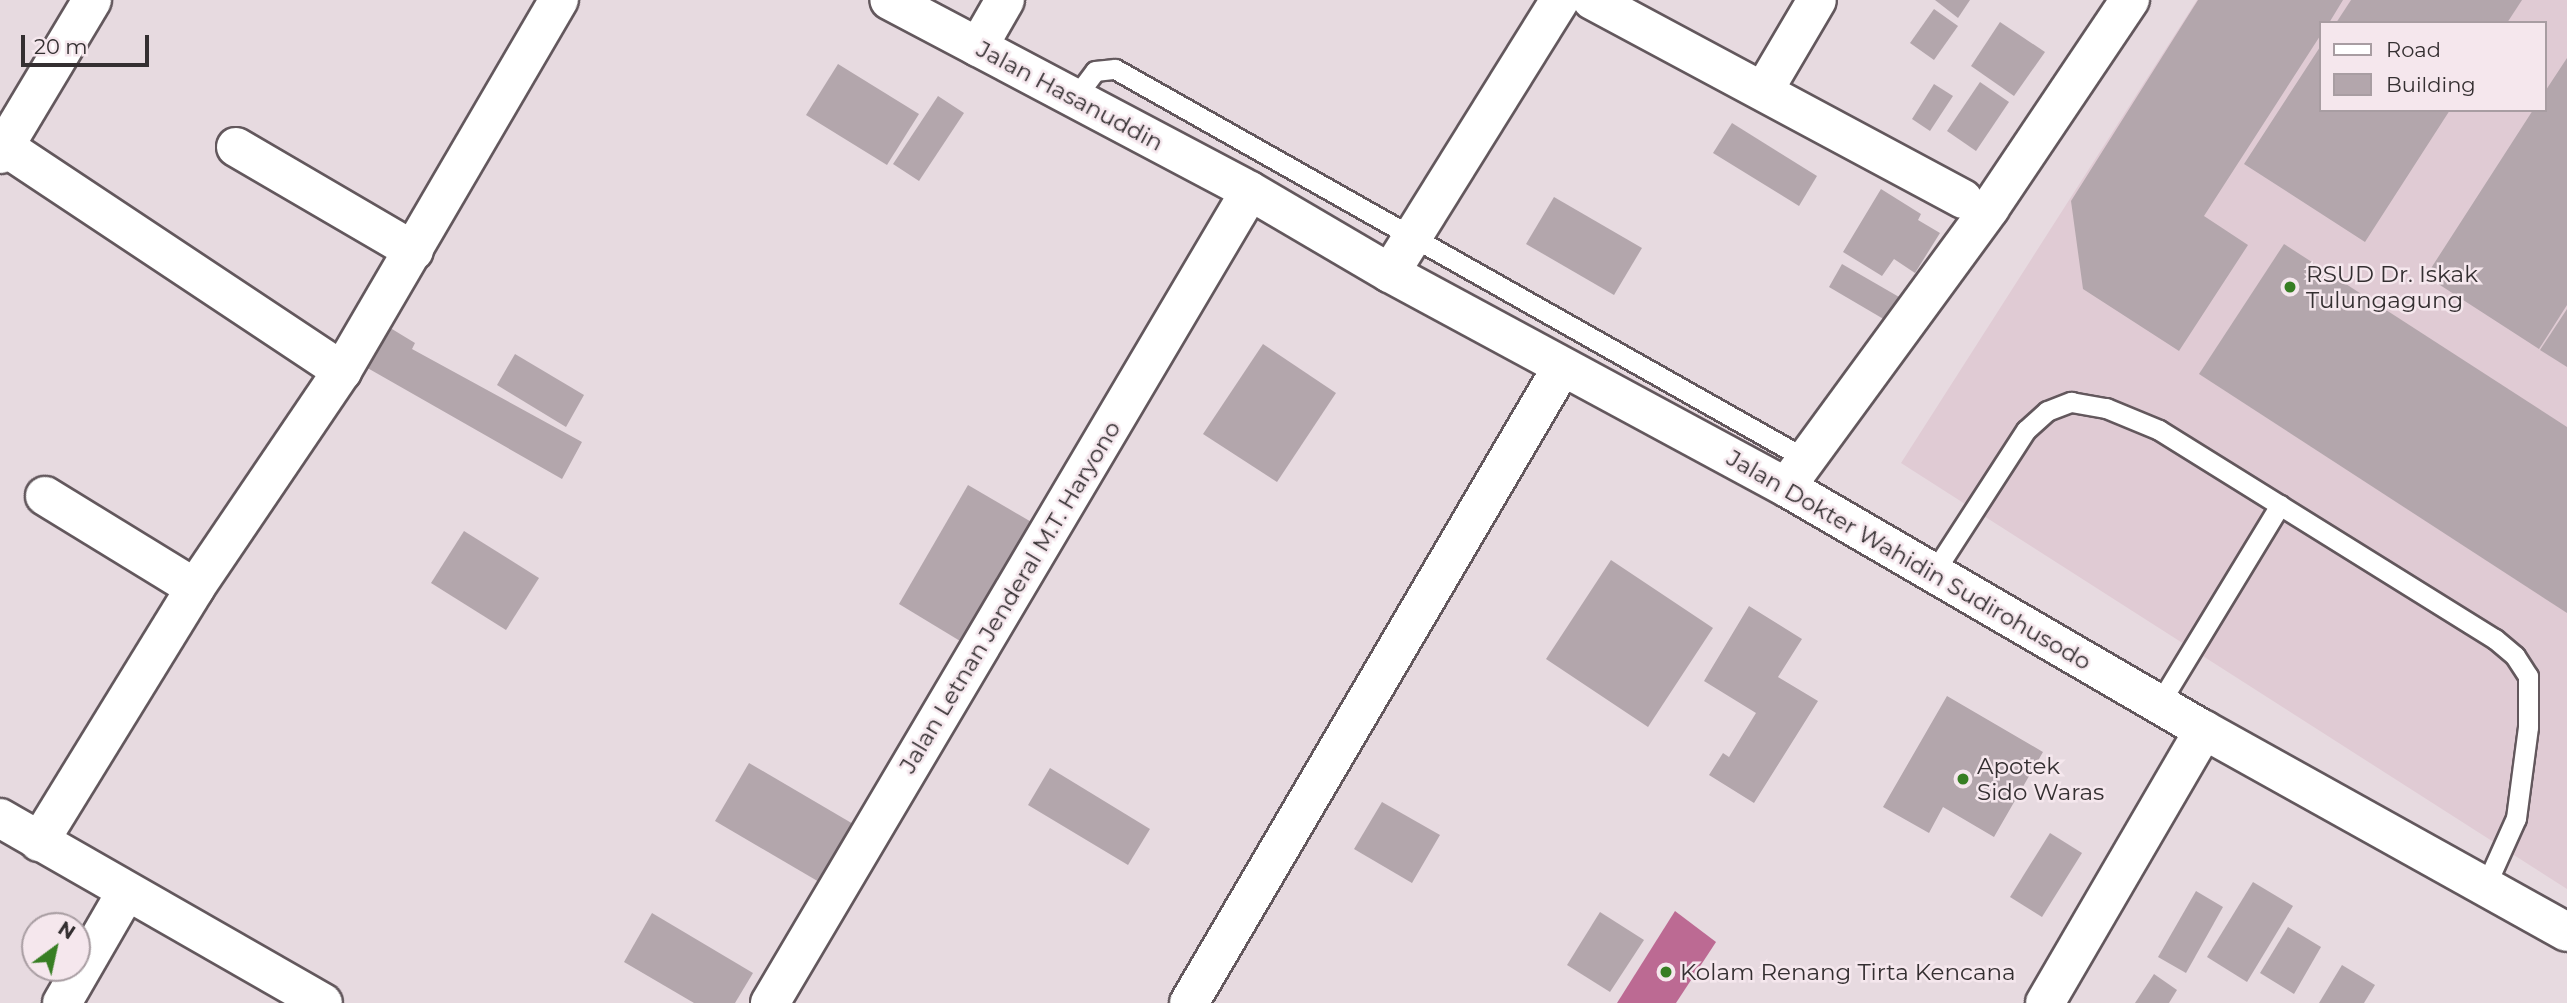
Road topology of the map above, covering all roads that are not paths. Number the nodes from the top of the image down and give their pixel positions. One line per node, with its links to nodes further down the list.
1 (93, 0): 13 (street)
2 (559, 0): 17 (street)
3 (890, 0): 9 (street, Jalan Hasanuddin)
4 (1005, 0): 9 (street)
5 (1560, 0): 16 (street)
6 (1592, 0): 10 (street)
7 (1817, 0): 10 (street)
8 (2130, 0): 21 (street)
9 (978, 47): 11 (street, Jalan Hasanuddin)
10 (1764, 90): 15 (street)
11 (1074, 99): 14 (street, Jalan Hasanuddin); 16 (lane)
12 (236, 147): 17 (street)
13 (2, 151): 20 (street)
14 (1250, 191): 18 (street, Jalan Dokter Wahidin Sudirohusodo); 35 (street, Jalan Letnan Jenderal M.T. Haryono)
15 (1963, 199)
16 (1412, 238): 18 (street); 21 (lane)
17 (414, 251): 20 (street)
18 (1390, 272): 19 (street, Jalan Dokter Wahidin Sudirohusodo)
19 (1562, 368): 21 (street, Jalan Dokter Wahidin Sudirohusodo); 36 (street)
20 (342, 371): 25 (street)
21 (1796, 473): 24 (street, Jalan Dokter Wahidin Sudirohusodo)
22 (45, 496): 25 (street)
23 (2280, 505): 24 (lane); 26 (lane); 30 (lane)
24 (1934, 572): 26 (street, Jalan Dokter Wahidin Sudirohusodo)
25 (195, 588): 29 (street)
26 (2159, 704): 27 (street, Jalan Dokter Wahidin Sudirohusodo)
27 (2204, 730): 30 (street, Jalan Dokter Wahidin Sudirohusodo); 37 (street)
28 (0, 818): 29 (street)
29 (39, 842): 31 (street)
30 (2485, 887): 32 (street, Jalan Dokter Wahidin Sudirohusodo)
31 (126, 892): 33 (street); 34 (street)
32 (2567, 932)
33 (62, 1003)
34 (323, 1003)
35 (771, 1003)
36 (1189, 1003)
37 (2045, 1003)

